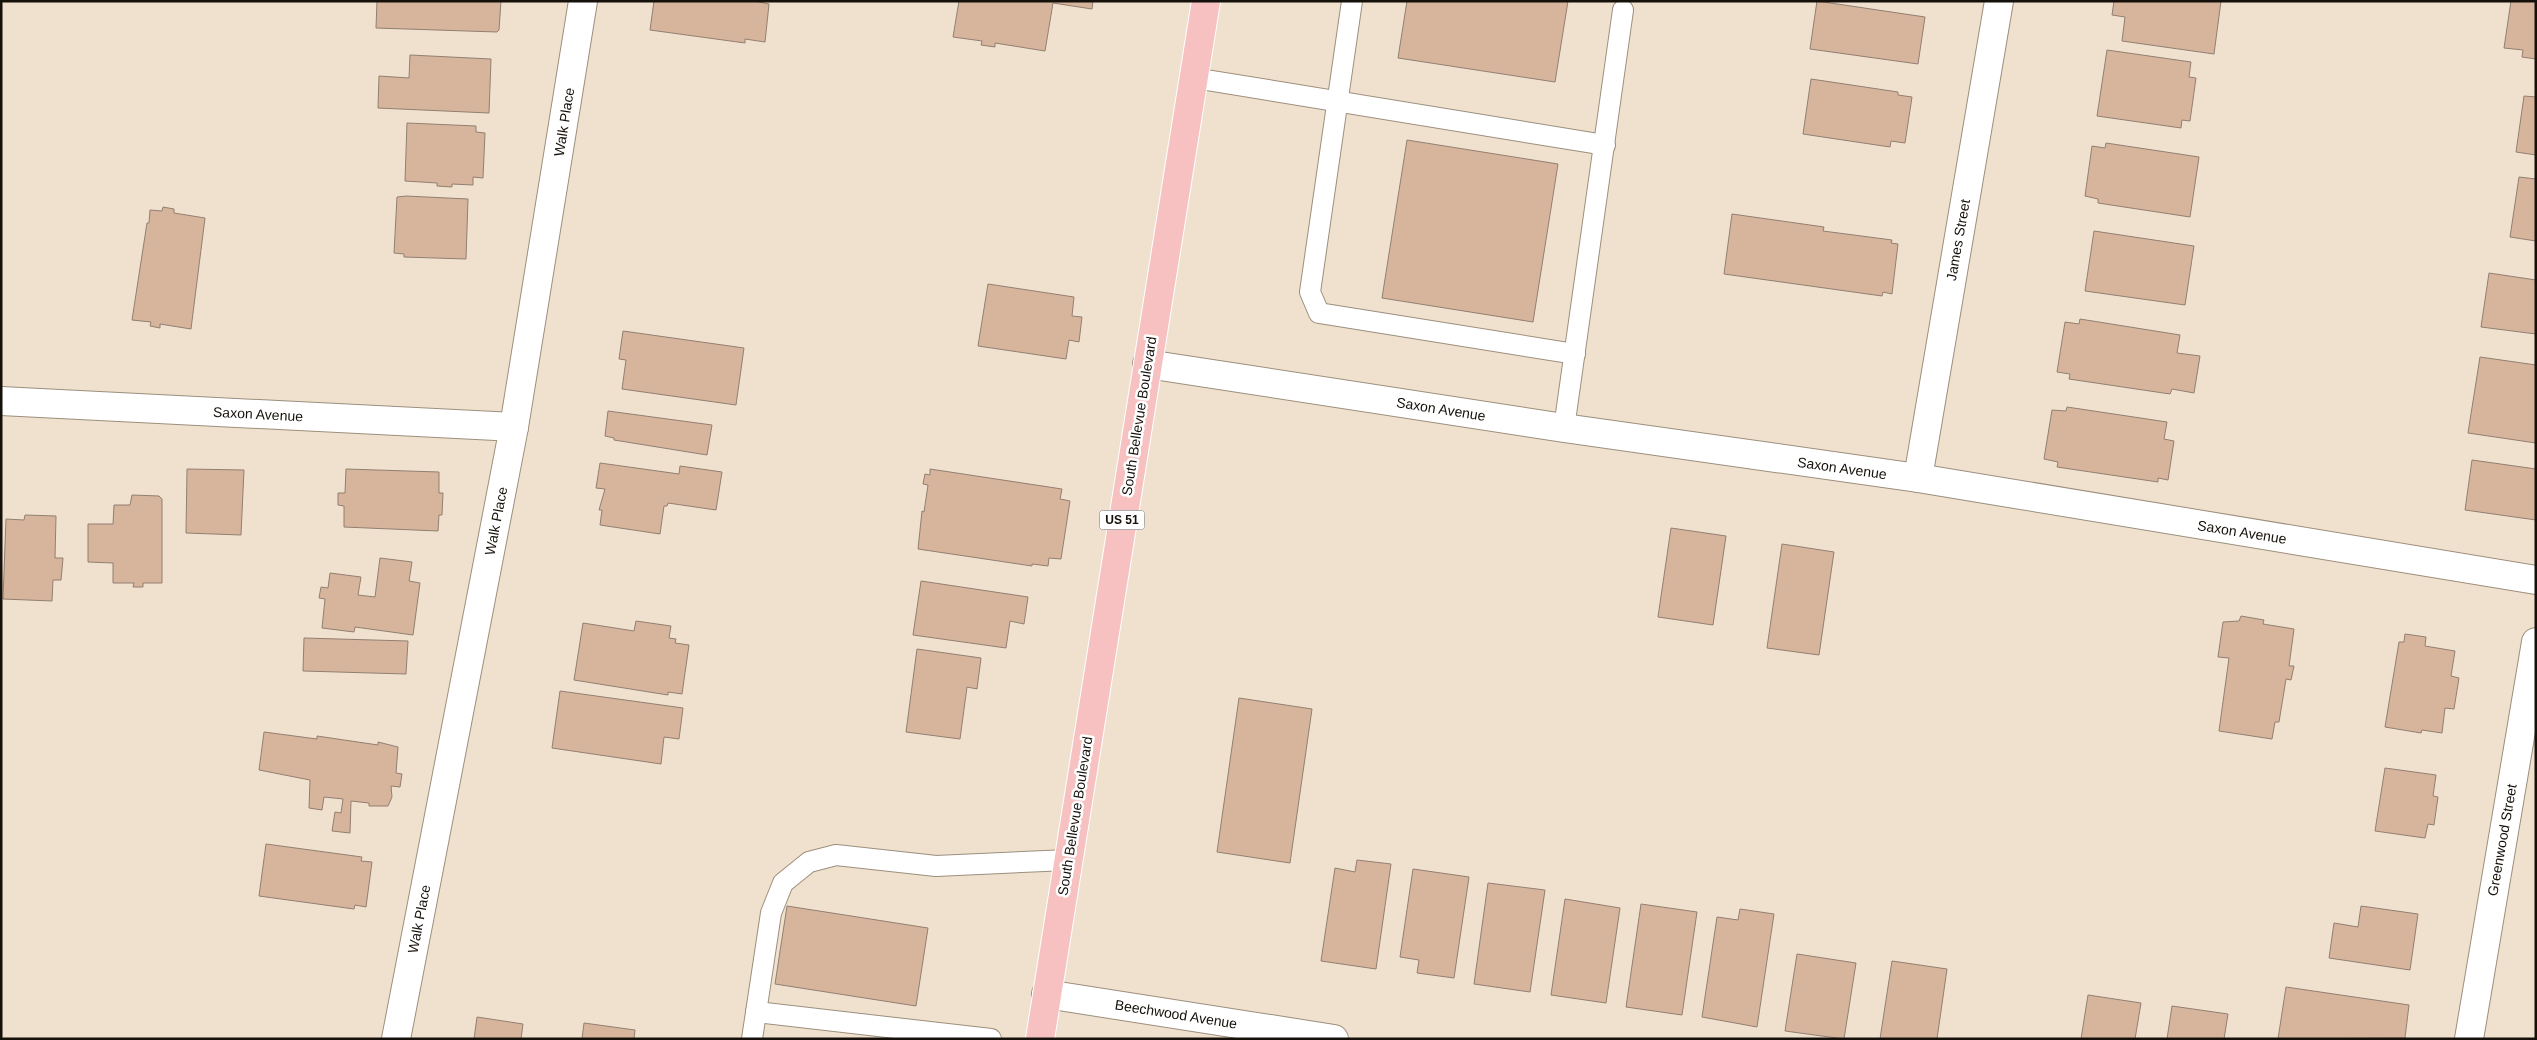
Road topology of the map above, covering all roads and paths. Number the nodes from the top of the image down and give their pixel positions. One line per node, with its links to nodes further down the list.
1 (583, 1): 12 (street, Walk Place)
2 (1206, 1): 6 (main road, South Bellevue Boulevard / US 51)
3 (1352, 1): 7 (lane)
4 (1999, 1): 14 (street, James Street)
5 (1623, 10): 8 (lane)
6 (1194, 78): 7 (lane); 10 (main road, South Bellevue Boulevard / US 51)
7 (1337, 102): 8 (lane); 9 (lane)
8 (1605, 145): 9 (lane)
9 (1575, 354): 13 (lane)
10 (1147, 364): 13 (street, Saxon Avenue); 17 (main road, South Bellevue Boulevard / US 51)
11 (1, 401): 12 (street, Saxon Avenue)
12 (514, 427): 20 (street, Walk Place)
13 (1564, 428): 14 (street, Saxon Avenue)
14 (1918, 478): 15 (street, Saxon Avenue)
15 (2536, 580)
16 (2536, 642): 25 (street, Greenwood Street)
17 (1068, 860): 18 (main road, South Bellevue Boulevard / US 51); 19 (lane)
18 (1046, 994): 23 (main road, South Bellevue Boulevard / US 51); 24 (street, Beechwood Avenue)
19 (756, 1012): 21 (lane); 22 (lane)
20 (396, 1039)
21 (752, 1039)
22 (991, 1039)
23 (1040, 1039)
24 (1334, 1039)
25 (2469, 1039)

